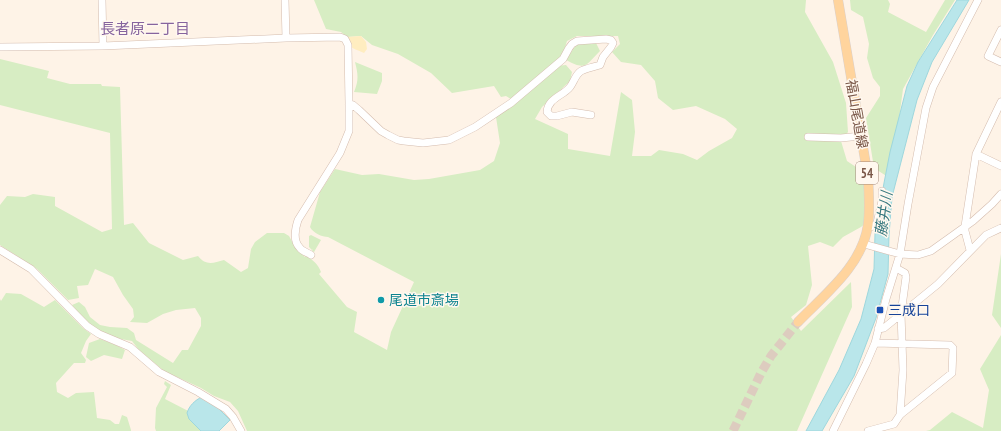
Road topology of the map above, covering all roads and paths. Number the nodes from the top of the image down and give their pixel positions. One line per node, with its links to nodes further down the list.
1 (102, 0): 7 (street)
2 (285, 0): 6 (street)
3 (838, 0): 13 (main road, 福山尾道線 / 54)
4 (978, 0): 25 (street)
5 (1001, 30): 9 (street)
6 (286, 38): 7 (street); 11 (street)
7 (103, 46): 8 (street)
8 (0, 47)
9 (1001, 62)
10 (1001, 102): 15 (street)
11 (349, 104): 12 (street); 26 (street)
12 (591, 115)
13 (861, 136): 14 (street); 20 (main road, 福山尾道線 / 54)
14 (808, 137)
15 (976, 154): 16 (street); 19 (street)
16 (1001, 166)
17 (882, 191): 20 (street)
18 (1001, 194): 19 (street)
19 (965, 226): 24 (street); 25 (street)
20 (868, 227): 22 (main road, 福山尾道線 / 54)
21 (1001, 228): 24 (street)
22 (867, 245): 25 (street); 29 (main road, 福山尾道線 / 54)
23 (0, 250): 34 (street)
24 (970, 250): 28 (street)
25 (897, 253): 27 (street)
26 (311, 255)
27 (896, 268): 28 (street); 30 (street)
28 (901, 314): 30 (street); 32 (street)
29 (798, 322)
30 (878, 329): 31 (street)
31 (875, 343): 32 (street); 35 (street)
32 (902, 343): 33 (street); 33 (street)
33 (900, 415): 36 (street)
34 (241, 431)
35 (833, 431)
36 (868, 431)

